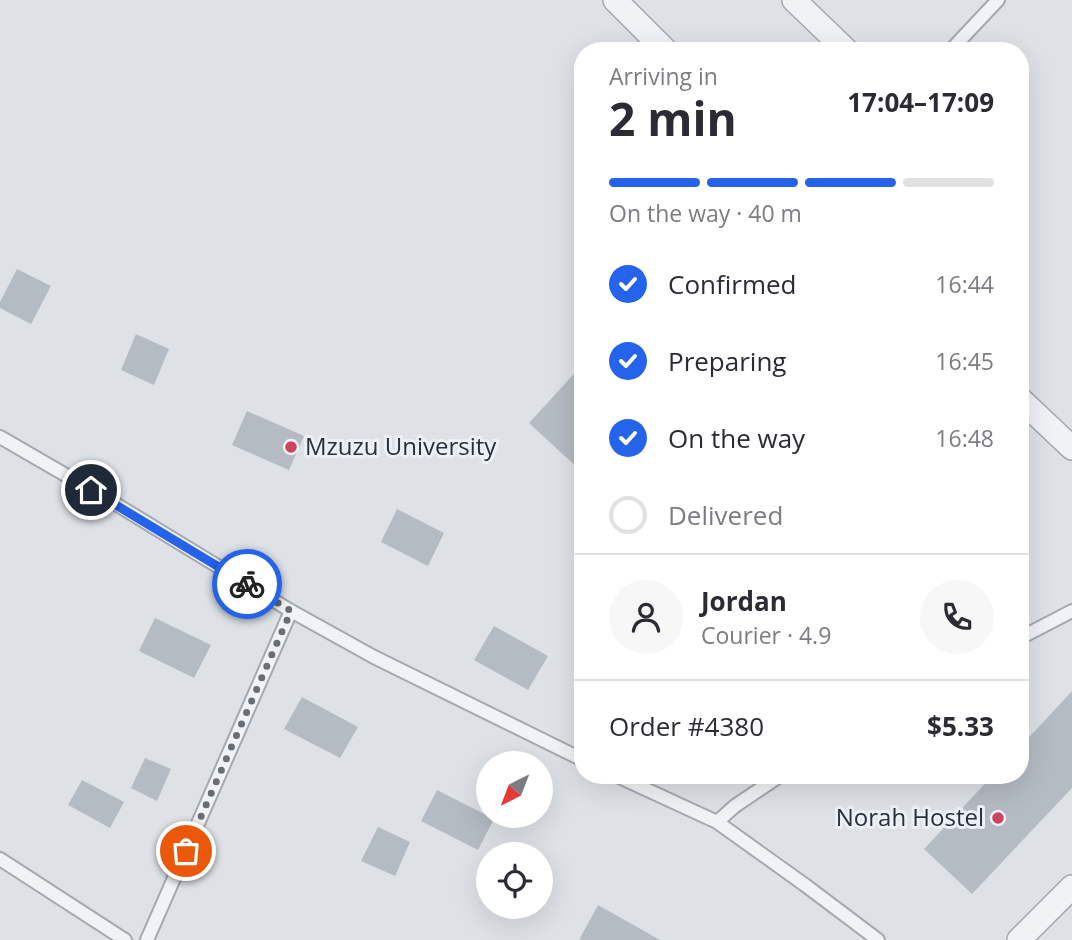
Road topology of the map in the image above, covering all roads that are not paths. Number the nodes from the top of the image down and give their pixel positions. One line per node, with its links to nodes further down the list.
1 (615, 0): 4 (street)
2 (794, 0): 5 (street)
3 (998, 0): 6 (lane)
4 (657, 42)
5 (838, 42)
6 (958, 42)
7 (1029, 407): 9 (street)
8 (0, 437): 10 (lane)
9 (1072, 448)
10 (291, 611): 13 (lane); 20 (lane)
11 (1072, 611): 12 (lane)
12 (1029, 633)
13 (574, 756)
14 (635, 784): 16 (lane)
15 (767, 784): 16 (lane)
16 (717, 822): 21 (lane)
17 (0, 859): 19 (lane)
18 (1072, 887): 22 (street)
19 (125, 940)
20 (147, 940)
21 (877, 940)
22 (1019, 940)

